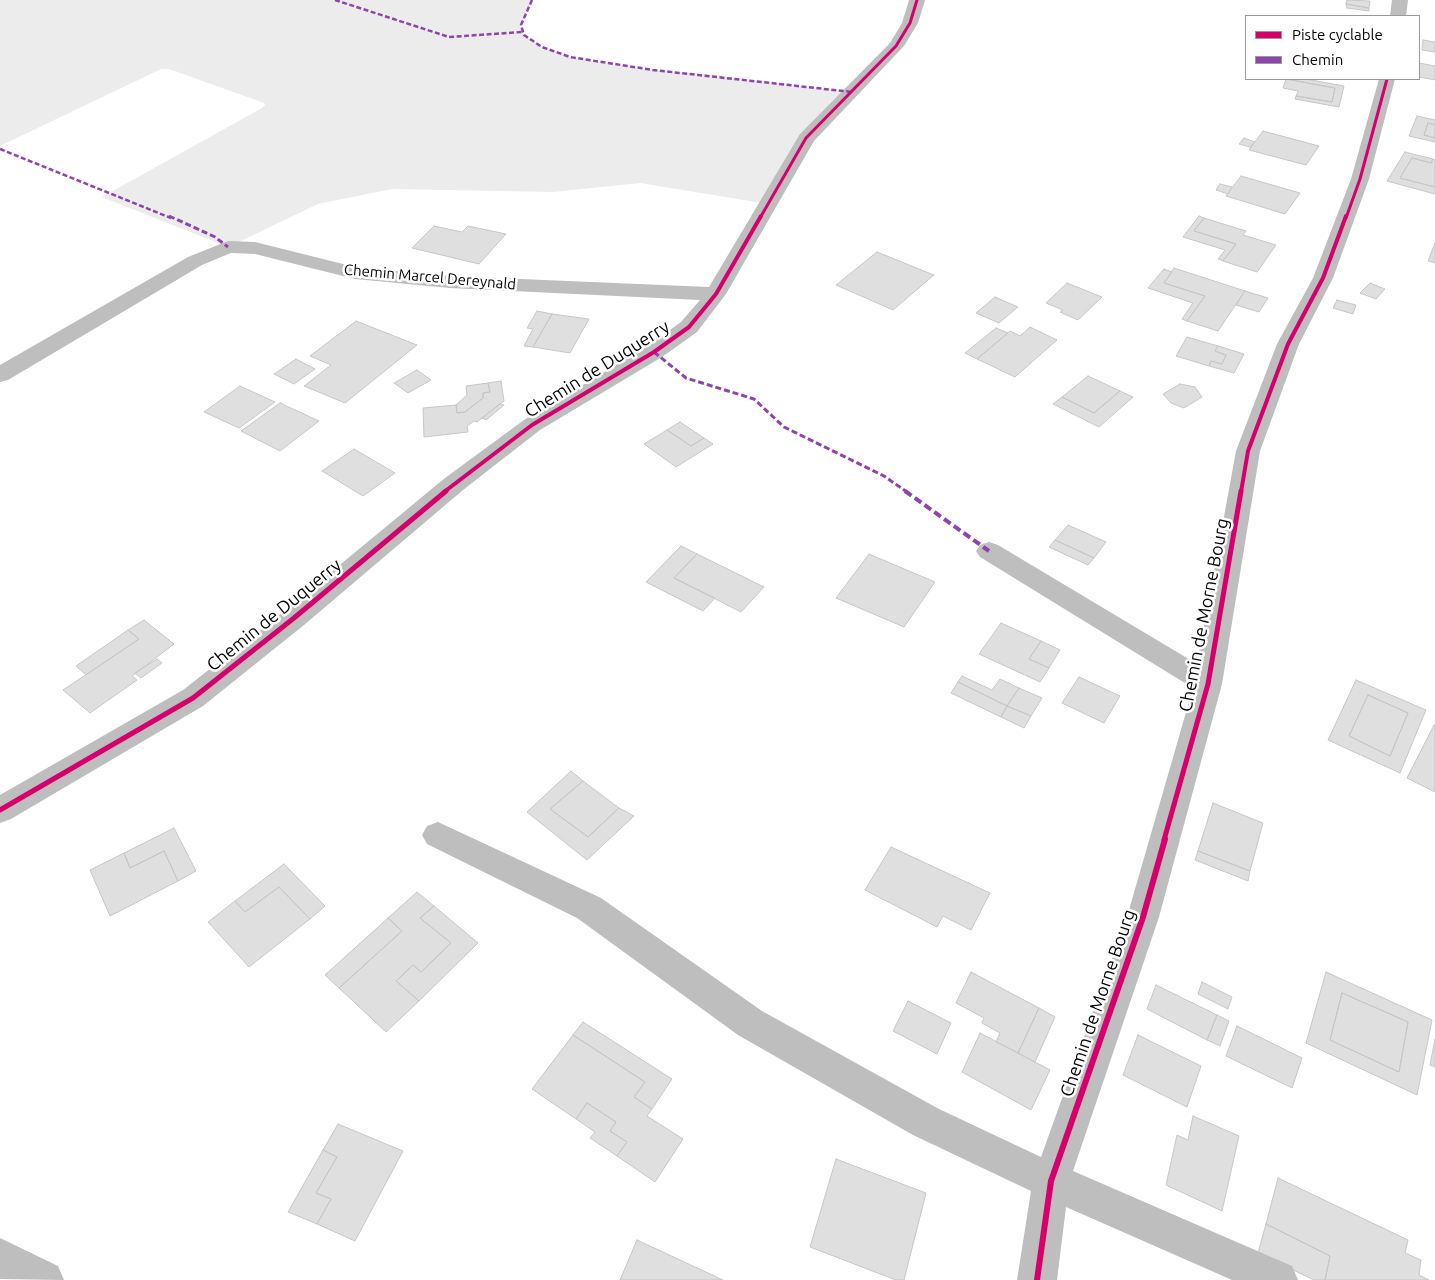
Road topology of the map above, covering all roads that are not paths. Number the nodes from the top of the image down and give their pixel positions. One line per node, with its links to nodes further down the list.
1 (917, 0): 5 (street, Chemin de Duquerry)
2 (1400, 0): 3 (street)
3 (1398, 15)
4 (1387, 80): 8 (street, Chemin de Morne Bourg)
5 (716, 294): 6 (street, Chemin Marcel Dereynald); 9 (street, Chemin de Duquerry)
6 (0, 375)
7 (989, 551): 8 (street)
8 (1208, 684): 11 (street, Chemin de Morne Bourg)
9 (0, 810)
10 (438, 835): 11 (street)
11 (1051, 1181): 14 (street, Chemin de Morne Bourg); 15 (street)
12 (0, 1258): 13 (street)
13 (44, 1280)
14 (1037, 1280)
15 (1278, 1280)

